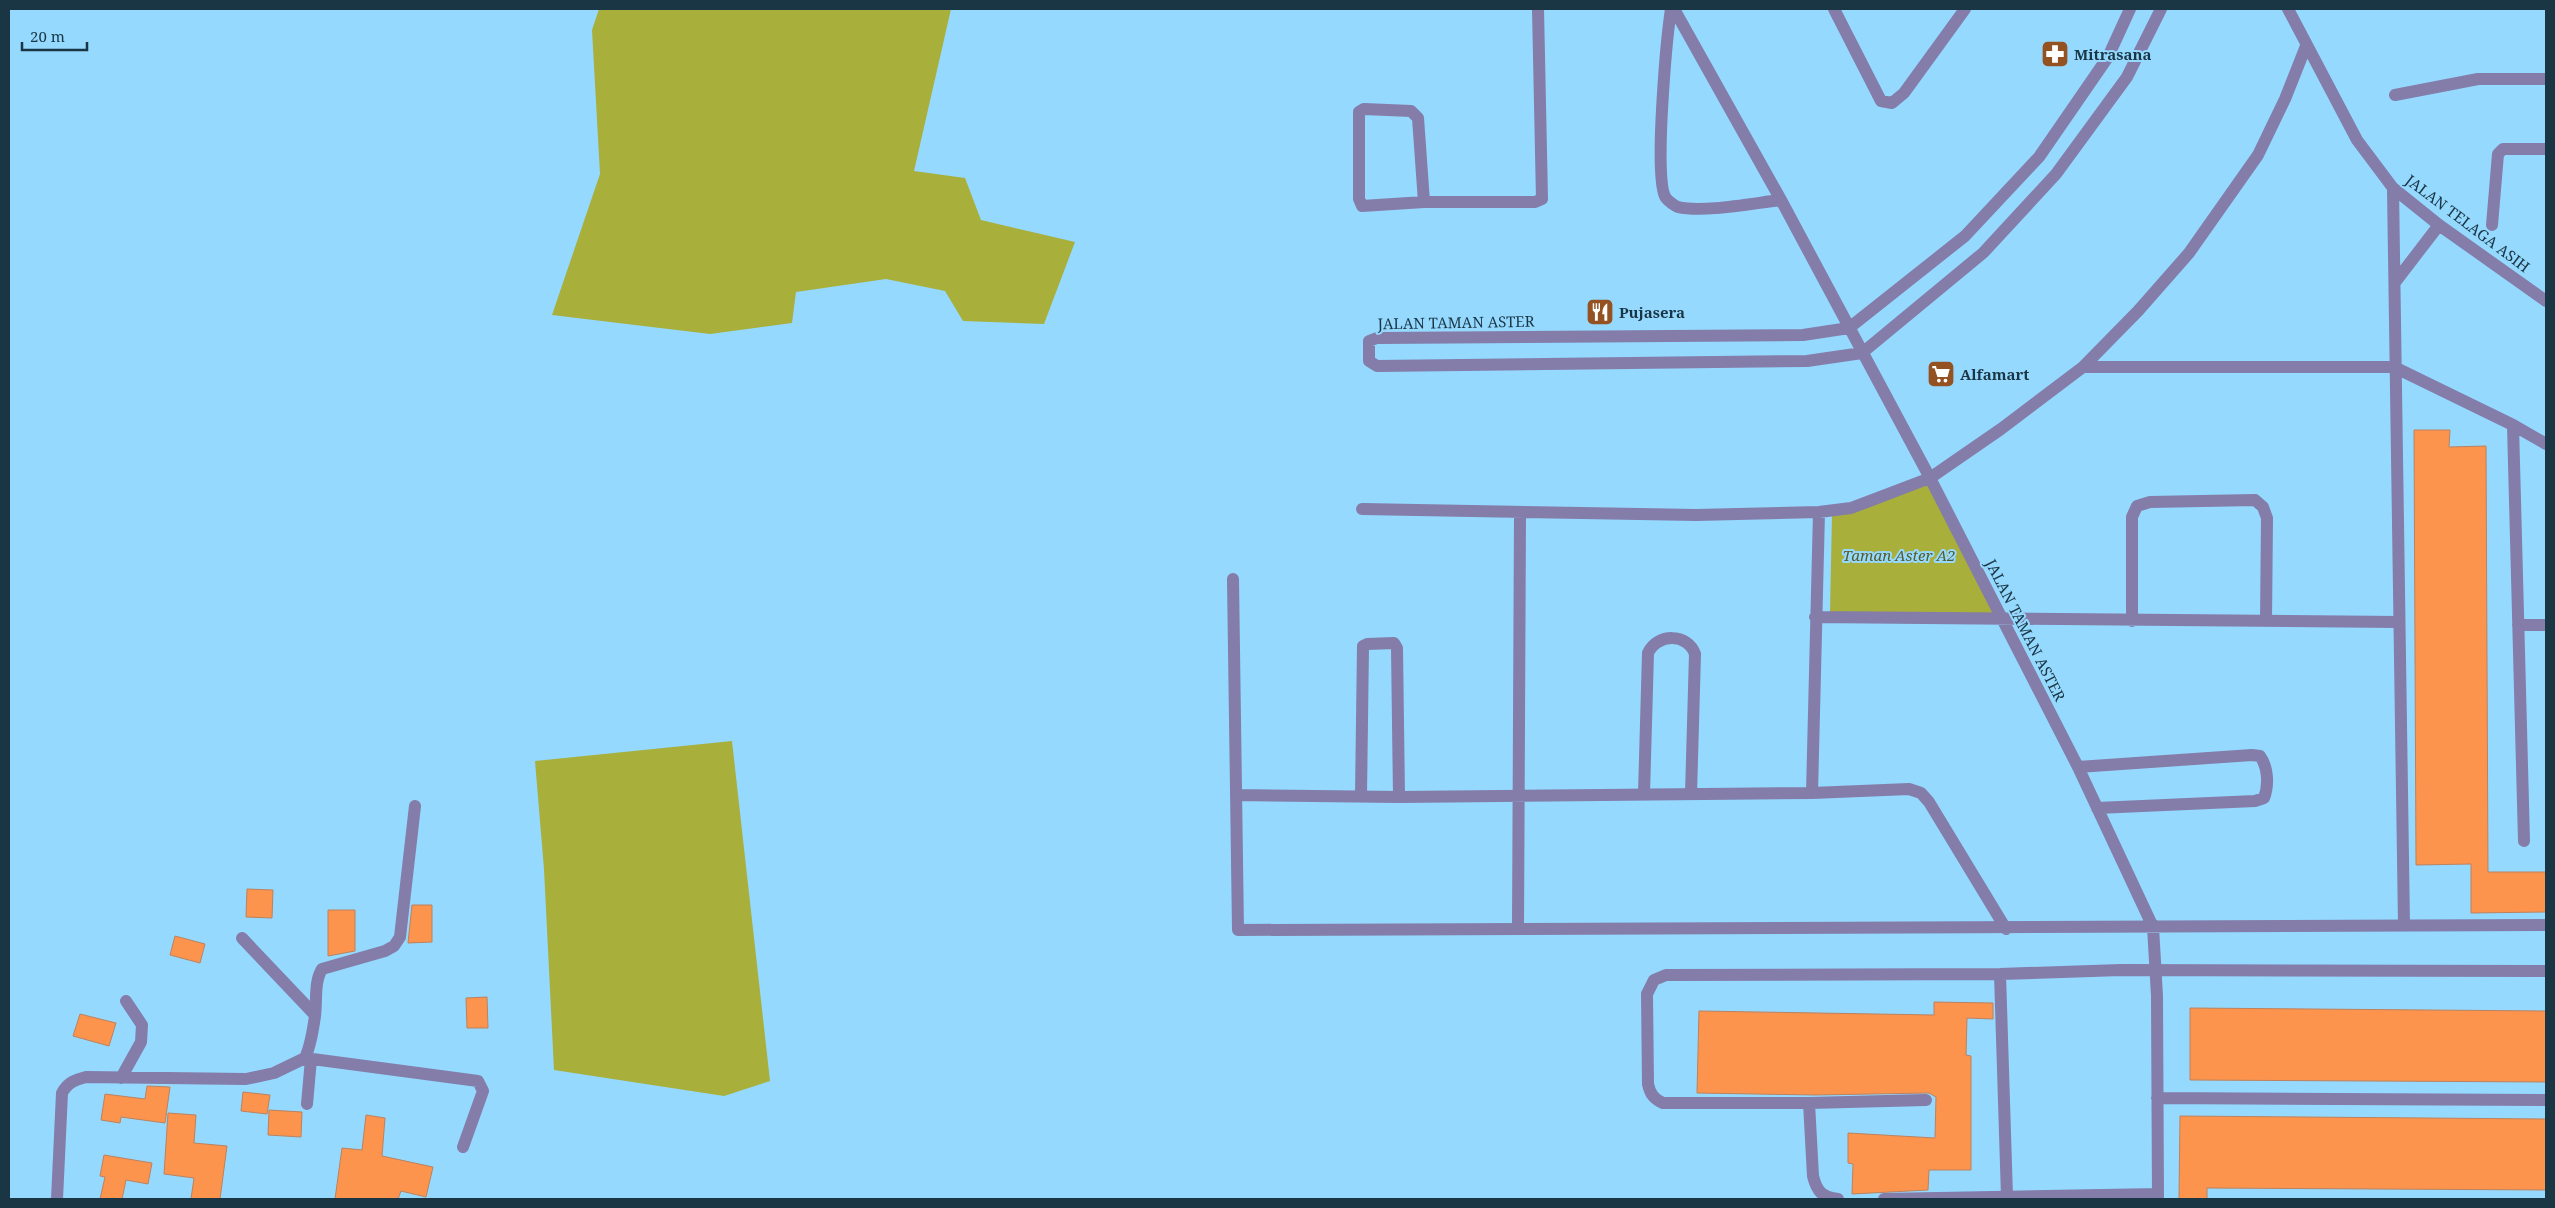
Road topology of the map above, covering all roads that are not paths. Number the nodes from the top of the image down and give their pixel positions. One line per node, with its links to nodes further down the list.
1 (1538, 9): 14 (street)
2 (1672, 9): 13 (street, JALAN TAMAN ASTER); 13 (street)
3 (1834, 9): 4 (street)
4 (1965, 9)
5 (2130, 9): 19 (street, JALAN TAMAN ASTER)
6 (2161, 9): 20 (street)
7 (2288, 9): 8 (street, JALAN TELAGA ASIH)
8 (2306, 46): 12 (street, JALAN TELAGA ASIH); 21 (street)
9 (2546, 79): 10 (street)
10 (2395, 95)
11 (2546, 149): 16 (street)
12 (2393, 188): 15 (street, JALAN TELAGA ASIH); 17 (street)
13 (1781, 200): 19 (street, JALAN TAMAN ASTER)
14 (1424, 202): 14 (street)
15 (2439, 225): 17 (street); 18 (street, JALAN TELAGA ASIH)
16 (2492, 225)
17 (2396, 280): 22 (street)
18 (2546, 301)
19 (1849, 328): 20 (street, JALAN TAMAN ASTER); 20 (street, JALAN TAMAN ASTER)
20 (1862, 353): 25 (street, JALAN TAMAN ASTER)
21 (2083, 367): 22 (street); 25 (street)
22 (2394, 367): 23 (street); 34 (street)
23 (2513, 425): 24 (street); 35 (street)
24 (2546, 444)
25 (1930, 478): 27 (street); 31 (street, JALAN TAMAN ASTER)
26 (1362, 509): 28 (street)
27 (1819, 512): 28 (street); 30 (street)
28 (1520, 513): 42 (street)
29 (1233, 579): 41 (street)
30 (1815, 617): 31 (street); 38 (street)
31 (2004, 620): 32 (street); 37 (street, JALAN TAMAN ASTER)
32 (2132, 620): 33 (street); 33 (street)
33 (2266, 622): 34 (street)
34 (2399, 622): 48 (street)
35 (2518, 625): 36 (street); 47 (street)
36 (2546, 625)
37 (2078, 767): 46 (street, JALAN TAMAN ASTER); 46 (street)
38 (1812, 793): 40 (street); 52 (street)
39 (1644, 794): 40 (street); 40 (street); 42 (street)
40 (1691, 794)
41 (1236, 795): 43 (street); 51 (street)
42 (1520, 795): 44 (street); 51 (street)
43 (1361, 796): 44 (street); 44 (street)
44 (1399, 797)
45 (415, 806): 58 (street)
46 (2097, 808): 50 (street, JALAN TAMAN ASTER)
47 (2524, 841)
48 (2404, 925): 49 (street); 50 (street)
49 (2546, 925)
50 (2153, 927): 52 (street); 54 (street)
51 (1518, 929): 52 (street)
52 (2006, 929)
53 (242, 938): 58 (street)
54 (2155, 970): 55 (street); 56 (street); 61 (street)
55 (2546, 971)
56 (2000, 974): 64 (street); 67 (street)
57 (126, 1001): 60 (street)
58 (315, 1015): 59 (street)
59 (308, 1059): 60 (street); 65 (street); 66 (street)
60 (121, 1078): 69 (street)
61 (2157, 1098): 63 (street); 68 (street)
62 (1926, 1100): 64 (street)
63 (2546, 1100)
64 (1809, 1103): 70 (street)
65 (307, 1104)
66 (464, 1147)
67 (2007, 1197): 68 (street); 71 (street)
68 (2158, 1197)
69 (58, 1199)
70 (1838, 1199)
71 (1884, 1199)

